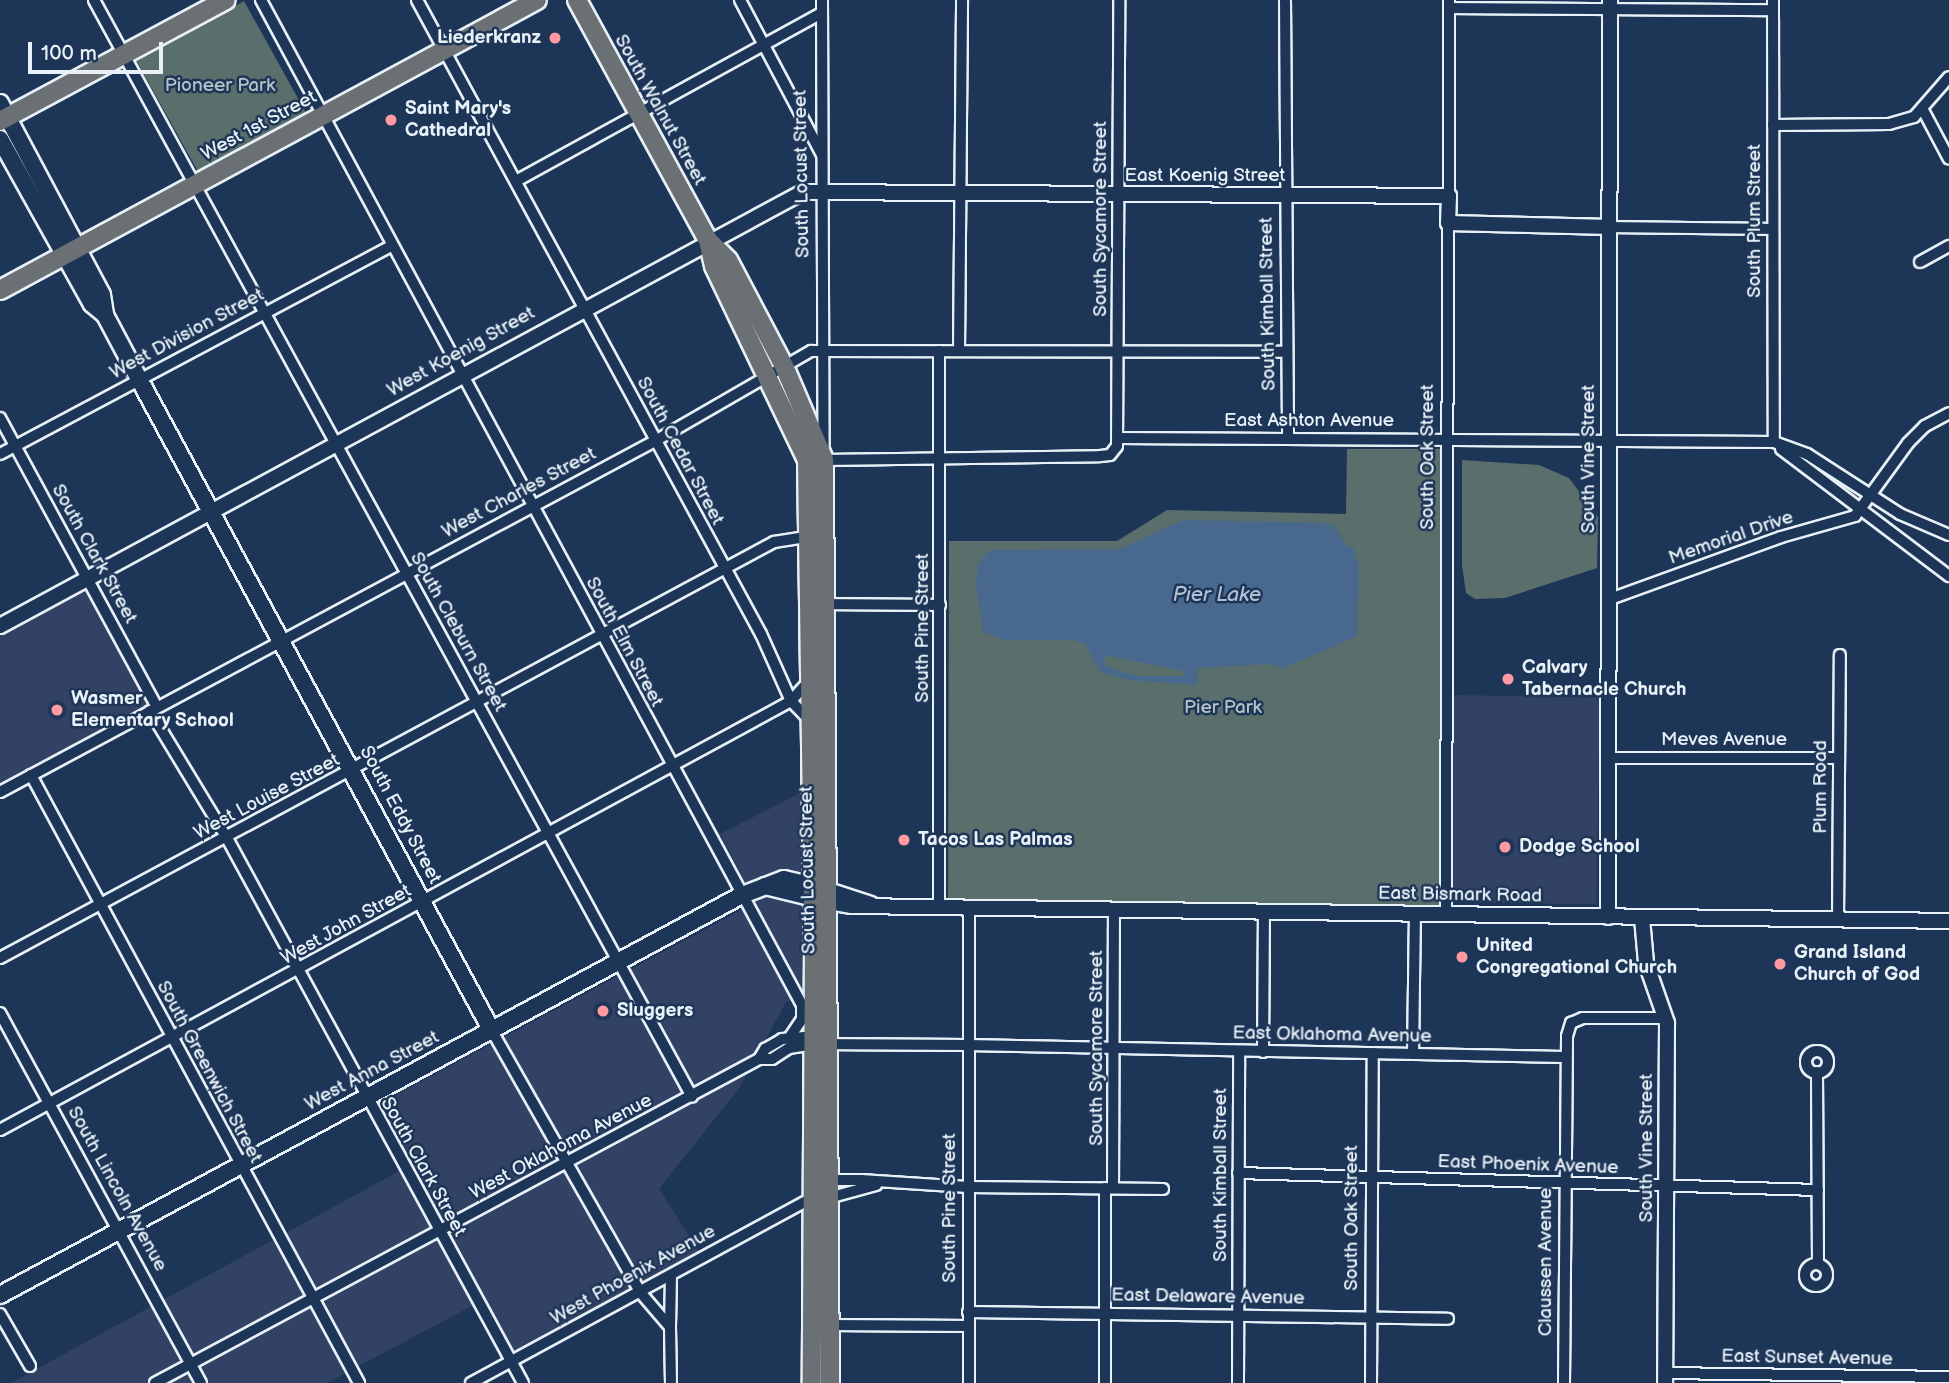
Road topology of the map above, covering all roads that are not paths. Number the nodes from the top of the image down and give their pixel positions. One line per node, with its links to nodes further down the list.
1 (94, 0): 18 (street, South Cleburn Street)
2 (226, 0): 18 (main road)
3 (261, 0): 22 (street)
4 (418, 0): 17 (street)
5 (537, 0): 17 (main road, West 1st Street)
6 (577, 0): 23 (main road, South Walnut Street)
7 (740, 0): 16 (street)
8 (822, 0): 15 (street, South Locust Street)
9 (962, 0): 31 (street)
10 (1119, 0): 32 (street, South Sycamore Street)
11 (1285, 0): 33 (street, South Kimball Street)
12 (1449, 4): 13 (street); 34 (street, South Oak Street)
13 (1610, 4): 14 (street); 36 (street, South Vine Street)
14 (1773, 5): 24 (street, South Plum Street)
15 (822, 13): 16 (street); 26 (street, South Locust Street)
16 (763, 43): 23 (street); 26 (street)
17 (445, 50): 22 (main road, West 1st Street); 28 (street)
18 (122, 54): 21 (main road); 29 (street, South Cleburn Street)
19 (1949, 77): 20 (street)
20 (1923, 110): 24 (street); 27 (street)
21 (3, 114): 41 (main road)
22 (323, 116): 29 (main road, West 1st Street); 39 (street)
23 (639, 116): 28 (street); 38 (main road, South Walnut Street)
24 (1773, 125): 37 (street, South Plum Street)
25 (0, 139): 41 (main road)
26 (823, 158): 30 (street, South Locust Street)
27 (1949, 159)
28 (516, 181): 44 (street, South Cedar Street)
29 (193, 185): 41 (main road, West 1st Street); 45 (street, South Cleburn Street)
30 (823, 191): 31 (street, West Koenig Street); 38 (street, West Koenig Street); 46 (street, South Locust Street)
31 (962, 193): 32 (street, East Koenig Street); 48 (street)
32 (1119, 194): 33 (street, East Koenig Street); 49 (street, South Sycamore Street)
33 (1285, 195): 34 (street, East Koenig Street); 50 (street, South Kimball Street)
34 (1449, 196): 35 (street, South Oak Street)
35 (1448, 223): 36 (street); 59 (street, South Oak Street)
36 (1611, 227): 37 (street); 60 (street, South Vine Street)
37 (1772, 229): 62 (street, South Plum Street)
38 (708, 240): 44 (street, West Koenig Street); 51 (main road, South Walnut Street); 53 (main road, South Walnut Street)
39 (391, 246): 45 (street, West Division Street); 52 (street, South Elm Street)
40 (1949, 246): 42 (street)
41 (70, 251): 43 (main road, West 1st Street); 54 (main road, South Eddy Street)
42 (1920, 262)
43 (0, 290)
44 (583, 307): 52 (street, West Koenig Street); 61 (street, South Cedar Street)
45 (262, 314): 54 (street, West Division Street); 63 (street, South Cleburn Street)
46 (824, 348): 47 (street); 51 (street, West Charles Street); 67 (street, South Locust Street)
47 (939, 351): 48 (street); 66 (street, South Pine Street)
48 (959, 351): 49 (street)
49 (1119, 352): 50 (street); 57 (street, South Sycamore Street)
50 (1286, 352): 58 (street, South Kimball Street)
51 (785, 366): 53 (street, West Charles Street); 67 (main road, South Locust Street)
52 (459, 374): 63 (street, West Koenig Street); 69 (street, South Elm Street)
53 (769, 376): 61 (street, West Charles Street); 72 (main road, South Locust Street)
54 (139, 379): 64 (street, West Division Street); 71 (main road, South Eddy Street)
55 (1949, 413): 68 (street)
56 (0, 418): 64 (street, South Clark Street)
57 (1117, 438): 58 (street, East Ashton Avenue); 66 (street)
58 (1288, 439): 59 (street, East Ashton Avenue)
59 (1447, 440): 60 (street, East Ashton Avenue); 107 (street, South Oak Street)
60 (1607, 440): 62 (street, East Ashton Avenue); 78 (street, South Vine Street)
61 (655, 441): 69 (street, West Charles Street); 74 (street, South Cedar Street)
62 (1773, 442): 68 (street, East Ashton Avenue); 70 (street)
63 (336, 443): 71 (street, West Koenig Street); 75 (street, South Cleburn Street)
64 (15, 446): 65 (street, West Division Street); 77 (street, South Clark Street)
65 (0, 454)
66 (941, 455): 67 (street); 80 (street, South Pine Street)
67 (824, 460): 79 (main road, South Locust Street)
68 (1873, 495): 70 (street, Memorial Drive); 73 (street)
69 (531, 506): 75 (street, West Charles Street); 82 (street, South Elm Street)
70 (1861, 509): 76 (street); 78 (street, Memorial Drive)
71 (211, 512): 77 (street, West Koenig Street); 83 (main road, South Eddy Street)
72 (811, 536): 74 (street, West Louise Street); 79 (main road, South Locust Street)
73 (1949, 536)
74 (723, 569): 82 (street, West Louise Street); 86 (street, South Cedar Street)
75 (405, 573): 83 (street, West Charles Street); 87 (street, South Cleburn Street)
76 (1949, 576)
77 (87, 579): 81 (street, West Koenig Street); 88 (street, South Clark Street)
78 (1610, 599): 90 (street, South Vine Street)
79 (819, 604): 80 (street); 85 (main road, South Locust Street); 98 (main road, South Locust Street)
80 (940, 605): 102 (street, South Pine Street)
81 (0, 626)
82 (601, 636): 87 (street, West Louise Street); 92 (street, South Elm Street)
83 (282, 640): 88 (street, West Charles Street); 93 (main road, South Eddy Street)
84 (1840, 655): 91 (street, Plum Road)
85 (811, 679): 86 (street, West John Street); 89 (main road, South Locust Street)
86 (791, 701): 89 (street, South Cedar Street); 92 (street, West John Street)
87 (478, 704): 93 (street, West Louise Street); 96 (street, South Cleburn Street)
88 (153, 709): 94 (street, West Charles Street); 97 (street, South Clark Street)
89 (810, 721): 98 (main road, South Locust Street)
90 (1608, 758): 91 (street, Meves Avenue); 108 (street, South Vine Street)
91 (1839, 758): 110 (street, Plum Road)
92 (670, 766): 96 (street, West John Street); 99 (street, South Elm Street)
93 (352, 771): 97 (street, West Louise Street); 100 (main road, South Eddy Street)
94 (31, 775): 95 (street, West Charles Street); 101 (street, South Greenwich Street)
95 (0, 792)
96 (548, 833): 100 (street, West John Street); 113 (street, South Cleburn Street)
97 (227, 838): 101 (street, West Louise Street); 114 (street, South Clark Street)
98 (820, 893): 99 (main road, West Anna Street); 102 (street, East Bismark Road); 120 (main road, South Locust Street)
99 (740, 896): 113 (main road, West Anna Street); 118 (street, South Elm Street)
100 (423, 902): 114 (street, West John Street); 117 (main road, South Eddy Street)
101 (100, 905): 112 (street, West Louise Street); 119 (street, South Greenwich Street)
102 (939, 906): 103 (street, East Bismark Road)
103 (969, 906): 104 (street, East Bismark Road); 121 (street, South Pine Street)
104 (1114, 908): 105 (street, East Bismark Road); 122 (street, South Sycamore Street)
105 (1264, 910): 106 (street, East Bismark Road); 124 (street)
106 (1415, 913): 107 (street, East Bismark Road); 126 (street)
107 (1446, 914): 108 (street, East Bismark Road)
108 (1608, 917): 109 (street, East Bismark Road)
109 (1642, 918): 110 (street, East Bismark Road); 116 (street, South Vine Street)
110 (1838, 920): 111 (street, East Bismark Road)
111 (1949, 921)
112 (0, 958)
113 (618, 963): 117 (main road, West Anna Street); 130 (street, South Cleburn Street)
114 (297, 971): 119 (street, West John Street); 131 (street, South Clark Street)
115 (0, 1013): 132 (street, South Lincoln Avenue)
116 (1666, 1017): 127 (street); 141 (street, South Vine Street)
117 (492, 1031): 131 (main road, West Anna Street); 135 (street, South Eddy Street)
118 (789, 1038): 120 (street, West Oklahoma Avenue); 128 (street, West Oklahoma Avenue)
119 (172, 1039): 132 (street, West John Street); 134 (street, South Greenwich Street)
120 (821, 1044): 121 (street, West Oklahoma Avenue); 128 (street, West Oklahoma Avenue); 138 (main road, South Locust Street); 146 (main road, South Locust Street)
121 (967, 1045): 122 (street, East Oklahoma Avenue); 142 (street, South Pine Street)
122 (1116, 1049): 123 (street, East Oklahoma Avenue); 143 (street, South Sycamore Street)
123 (1238, 1051): 124 (street, East Oklahoma Avenue); 136 (street, South Kimball Street)
124 (1263, 1052): 125 (street, East Oklahoma Avenue)
125 (1373, 1054): 126 (street, East Oklahoma Avenue); 137 (street, South Oak Street)
126 (1413, 1054): 127 (street, East Oklahoma Avenue)
127 (1564, 1057): 140 (street, Claussen Avenue)
128 (760, 1059): 130 (street, West Oklahoma Avenue)
129 (1817, 1072): 145 (street)
130 (692, 1097): 135 (street, West Oklahoma Avenue)
131 (365, 1099): 134 (main road, West Anna Street); 148 (street, South Clark Street)
132 (50, 1103): 133 (street, West John Street); 147 (street, South Lincoln Avenue)
133 (0, 1130)
134 (240, 1166): 147 (main road, West Anna Street); 153 (street, South Greenwich Street)
135 (564, 1166): 148 (street, West Oklahoma Avenue); 151 (street, South Eddy Street)
136 (1238, 1173): 137 (street, East Phoenix Avenue); 157 (street, South Kimball Street)
137 (1371, 1178): 140 (street, East Phoenix Avenue); 158 (street, South Oak Street)
138 (829, 1180): 139 (street, West Phoenix Avenue); 146 (main road, South Locust Street)
139 (879, 1184): 142 (street, West Phoenix Avenue); 146 (street, West Phoenix Avenue)
140 (1564, 1184): 141 (street, East Phoenix Avenue); 182 (street, Claussen Avenue)
141 (1667, 1186): 145 (street, East Phoenix Avenue); 167 (street, South Vine Street)
142 (968, 1187): 143 (street); 154 (street, South Pine Street)
143 (1109, 1188): 144 (street); 155 (street, South Sycamore Street)
144 (1163, 1189)
145 (1818, 1190): 149 (street)
146 (821, 1199): 150 (street, West Phoenix Avenue); 160 (main road, South Locust Street); 176 (main road, South Locust Street)
147 (120, 1231): 152 (main road, West Anna Street); 164 (street, South Lincoln Avenue)
148 (439, 1232): 153 (street, West Oklahoma Avenue); 163 (street, South Clark Street)
149 (1818, 1264)
150 (671, 1276): 151 (street, West Phoenix Avenue); 162 (street)
151 (640, 1292): 162 (street, South Eddy Street); 163 (street, West Phoenix Avenue)
152 (0, 1295)
153 (313, 1299): 164 (street, West Oklahoma Avenue); 172 (street, South Greenwich Street)
154 (968, 1312): 155 (street, East Delaware Avenue); 161 (street, South Pine Street)
155 (1105, 1313): 157 (street, East Delaware Avenue); 179 (street, South Sycamore Street)
156 (0, 1314): 165 (street)
157 (1238, 1315): 158 (street, East Delaware Avenue); 180 (street, South Kimball Street)
158 (1371, 1316): 159 (street, East Delaware Avenue); 181 (street, South Oak Street)
159 (1448, 1319)
160 (830, 1325): 161 (street); 177 (main road, South Locust Street)
161 (968, 1326): 178 (street, South Pine Street)
162 (670, 1327): 175 (street)
163 (512, 1361): 173 (street, West Phoenix Avenue); 174 (street, South Clark Street)
164 (191, 1364): 170 (street, West Oklahoma Avenue); 171 (street, South Lincoln Avenue)
165 (30, 1366)
166 (1949, 1377): 169 (street, East Sunset Avenue)
167 (1665, 1378): 168 (street, East Sunset Avenue)
168 (1764, 1379): 169 (street, East Sunset Avenue)
169 (1861, 1380)
170 (155, 1383)
171 (201, 1383)
172 (359, 1383)
173 (471, 1383)
174 (523, 1383)
175 (671, 1383)
176 (812, 1383)
177 (830, 1383)
178 (969, 1383)
179 (1105, 1383)
180 (1238, 1383)
181 (1371, 1383)
182 (1564, 1383)

